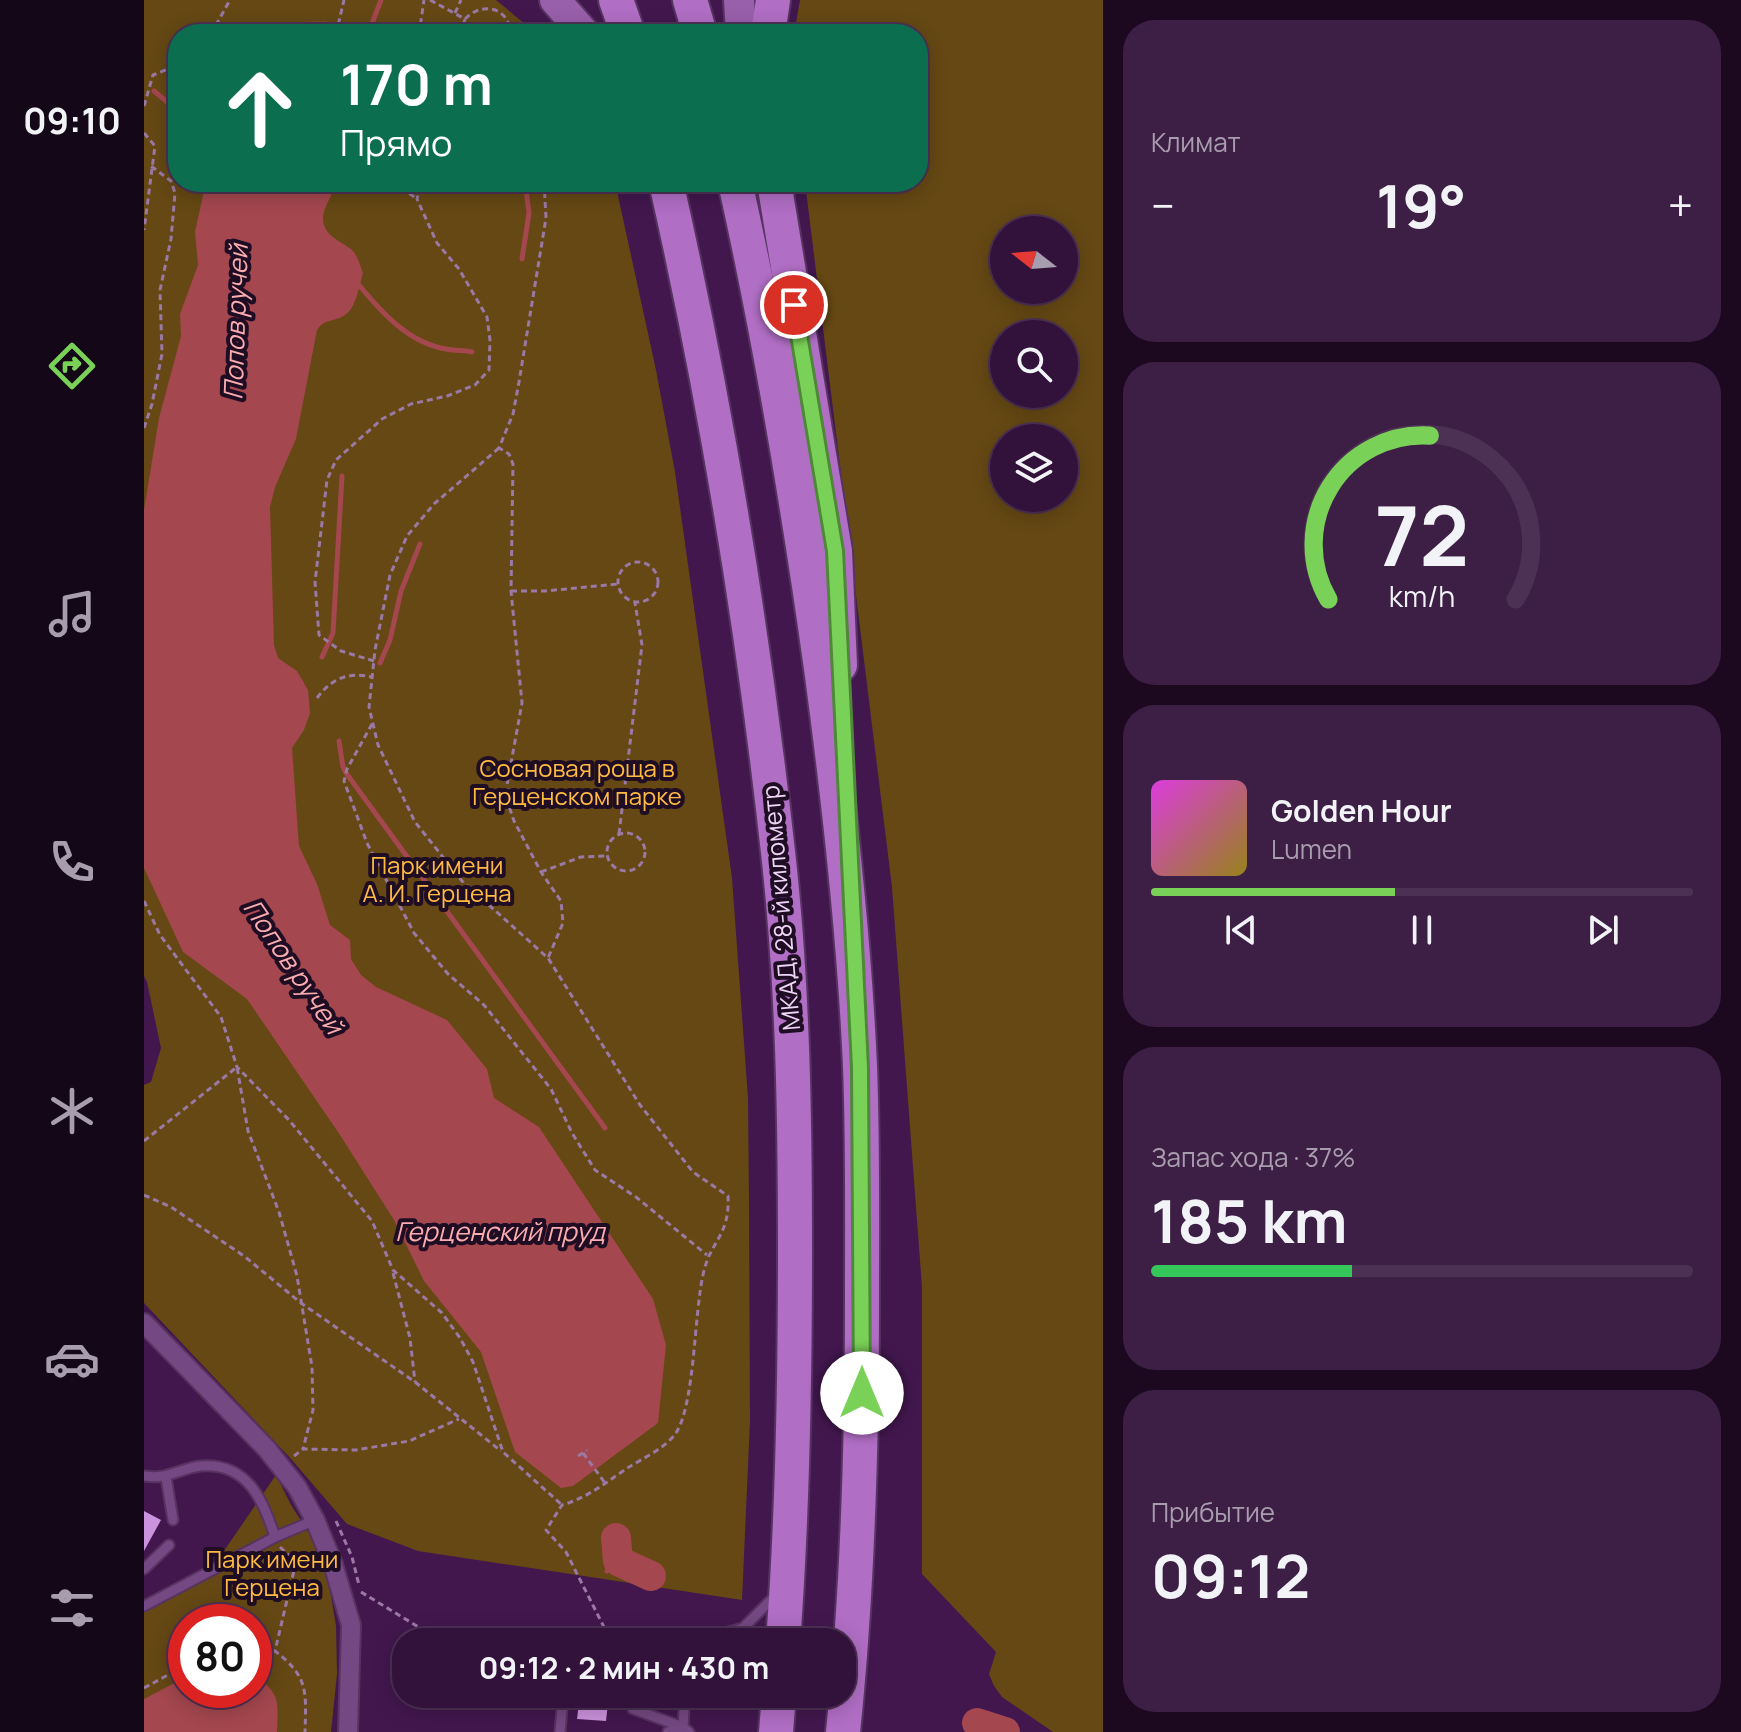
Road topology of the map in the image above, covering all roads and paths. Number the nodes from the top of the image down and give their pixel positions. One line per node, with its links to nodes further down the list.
1 (230, 0): 13 (path)
2 (344, 0): 14 (path)
3 (424, 0): 15 (path)
4 (430, 0): 11 (path)
5 (461, 0): 11 (path)
6 (555, 0): 18 (main road)
7 (618, 0): 19 (highway)
8 (690, 0): 20 (highway)
9 (739, 0): 21 (main road)
10 (773, 0): 22 (highway)
11 (455, 13): 12 (path)
12 (465, 19): 16 (path); 17 (path)
13 (217, 24)
14 (338, 24)
15 (420, 24)
16 (464, 24)
17 (509, 24)
18 (576, 24)
19 (626, 24)
20 (697, 24)
21 (740, 24)
22 (769, 24)
23 (168, 69): 24 (path)
24 (145, 104)
25 (144, 133): 27 (path)
26 (144, 166): 27 (path)
27 (151, 166): 28 (path); 38 (path)
28 (168, 179)
29 (175, 192): 40 (path)
30 (407, 192): 37 (path)
31 (419, 192): 37 (path)
32 (545, 192): 41 (path)
33 (652, 192): 39 (main road)
34 (668, 192): 39 (highway, МКАД, 28-й километр)
35 (737, 192): 53 (highway)
36 (776, 192): 53 (highway)
37 (417, 199): 45 (path)
38 (144, 230)
39 (702, 348): 79 (highway, МКАД, 28-й километр)
40 (144, 428)
41 (499, 448): 43 (path); 45 (path)
42 (618, 584): 43 (path); 44 (path); 44 (path)
43 (511, 591): 51 (path)
44 (635, 603): 49 (path)
45 (374, 661): 46 (path)
46 (372, 677): 47 (path); 48 (path)
47 (317, 698)
48 (373, 722): 54 (path); 58 (path)
49 (619, 834): 50 (path); 50 (path)
50 (606, 856): 51 (path)
51 (541, 872): 54 (path)
52 (144, 901): 55 (path)
53 (853, 957): 100 (highway)
54 (548, 958): 58 (path)
55 (237, 1067): 56 (path); 59 (path); 60 (path)
56 (144, 1141)
57 (144, 1195): 60 (path)
58 (707, 1255): 70 (path)
59 (393, 1270): 62 (path); 65 (path)
60 (301, 1303): 62 (path); 64 (path)
61 (144, 1323): 73 (street)
62 (415, 1382): 63 (path)
63 (459, 1419): 64 (path); 65 (path)
64 (303, 1449): 67 (path)
65 (503, 1452): 71 (path)
66 (578, 1456): 70 (path)
67 (294, 1457)
68 (144, 1476): 69 (lane)
69 (166, 1477): 72 (lane); 74 (lane)
70 (605, 1483): 71 (path)
71 (562, 1505): 83 (path)
72 (173, 1520)
73 (315, 1520): 74 (lane); 96 (street)
74 (277, 1542): 76 (path); 81 (lane)
75 (169, 1545): 78 (lane)
76 (296, 1562): 77 (path); 87 (path)
77 (325, 1567)
78 (144, 1569)
79 (788, 1583): 84 (lane); 85 (highway, МКАД, 28-й километр)
80 (361, 1592): 82 (path)
81 (144, 1606)
82 (420, 1628)
83 (604, 1628)
84 (743, 1628)
85 (784, 1628)
86 (272, 1651): 87 (path)
87 (275, 1651): 95 (path)
88 (168, 1675): 89 (path)
89 (144, 1688)
90 (633, 1708): 94 (lane)
91 (685, 1708): 94 (lane)
92 (778, 1708): 99 (highway)
93 (562, 1709): 97 (lane)
94 (686, 1729): 98 (lane)
95 (305, 1732)
96 (348, 1732)
97 (560, 1732)
98 (668, 1732)
99 (776, 1732)
100 (843, 1732)

